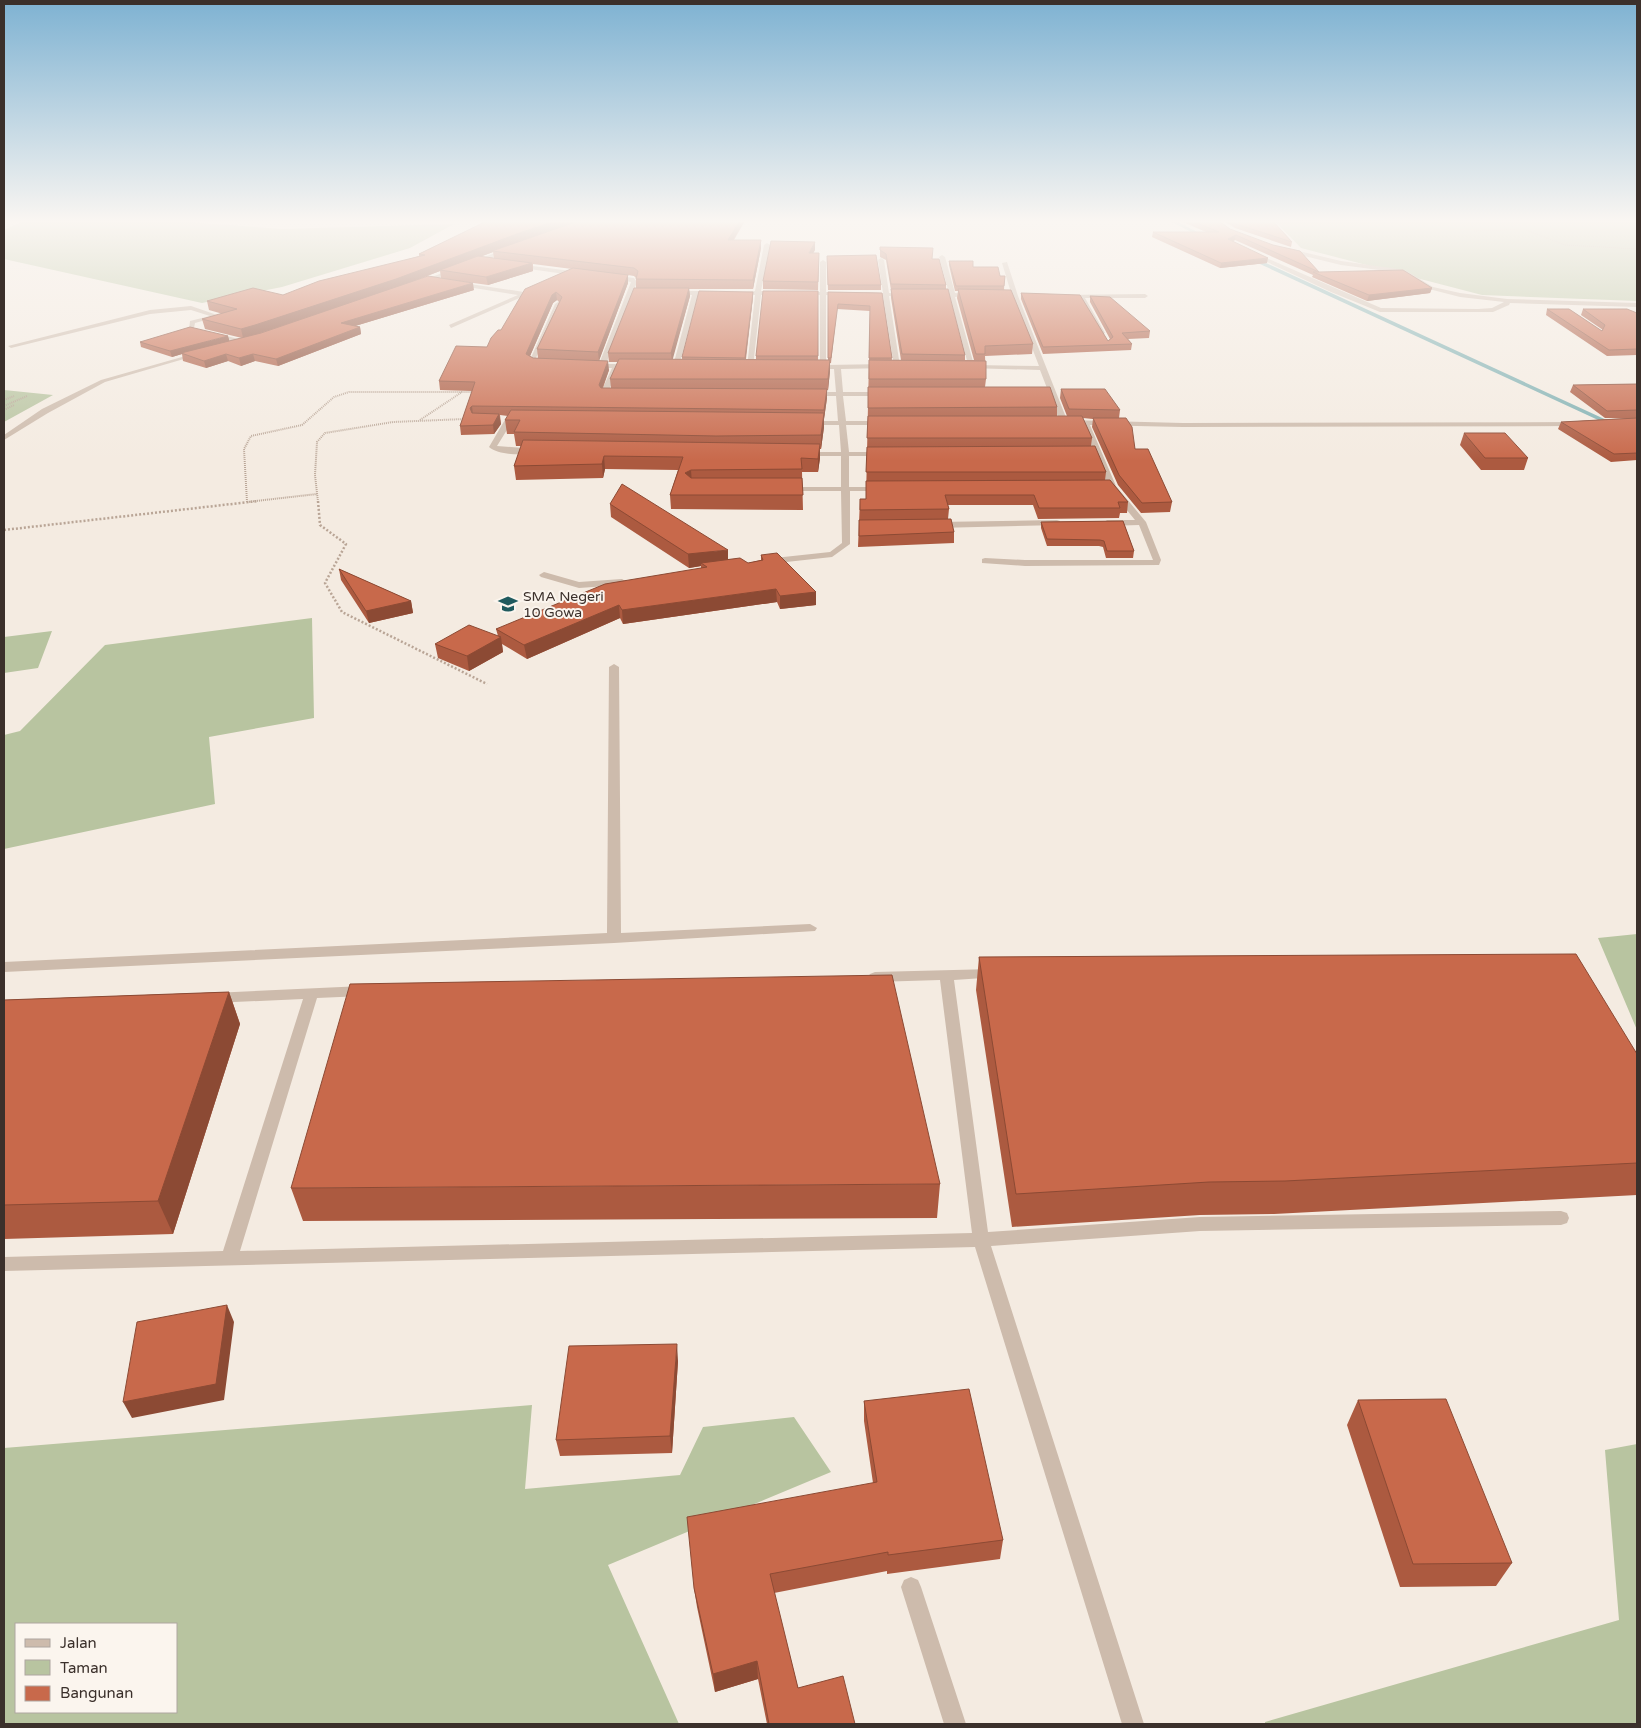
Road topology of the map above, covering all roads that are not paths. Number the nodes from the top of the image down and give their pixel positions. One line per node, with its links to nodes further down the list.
1 (510, 300): 17 (street)
2 (628, 300): 26 (street)
3 (693, 300): 30 (street)
4 (757, 300): 37 (street)
5 (823, 300): 40 (street)
6 (889, 300): 32 (street)
7 (952, 300): 35 (street)
8 (1016, 300): 42 (street)
9 (1083, 300): 20 (street)
10 (1353, 300): 12 (street)
11 (1498, 300): 12 (street)
12 (1507, 301): 13 (street)
13 (1556, 302): 15 (street); 16 (street)
14 (558, 304): 24 (street)
15 (1637, 305)
16 (1569, 312)
17 (451, 326)
18 (252, 339): 19 (street)
19 (244, 341): 21 (street); 22 (street)
20 (1108, 344)
21 (11, 346)
22 (224, 347)
23 (206, 352): 59 (street)
24 (552, 365)
25 (582, 366): 26 (street)
26 (602, 366): 27 (street)
27 (616, 366): 28 (street); 43 (street)
28 (646, 366)
29 (666, 366): 30 (street)
30 (676, 366): 31 (street)
31 (685, 366)
32 (897, 366): 33 (street); 41 (street)
33 (906, 366)
34 (962, 366): 35 (street)
35 (971, 366): 42 (street)
36 (740, 367): 37 (street)
37 (750, 367): 38 (street)
38 (759, 367)
39 (805, 367): 40 (street)
40 (823, 367): 41 (street)
41 (837, 367): 45 (street)
42 (1043, 368): 48 (street)
43 (624, 394)
44 (802, 394): 45 (street)
45 (841, 394): 46 (street); 55 (street)
46 (889, 394)
47 (1043, 394): 48 (street)
48 (1053, 394): 53 (street)
49 (476, 419): 50 (street)
50 (509, 420): 51 (street); 60 (street)
51 (518, 420)
52 (1054, 422): 53 (street)
53 (1064, 422): 57 (street)
54 (793, 423): 55 (street)
55 (842, 423): 56 (street); 64 (street)
56 (890, 423)
57 (1085, 423): 58 (street); 62 (street)
58 (1584, 423)
59 (4, 438)
60 (549, 451)
61 (1086, 453): 62 (street)
62 (1096, 453): 67 (street)
63 (796, 454): 64 (street)
64 (845, 454): 65 (street); 69 (street)
65 (893, 454)
66 (1102, 487): 67 (street)
67 (1112, 487): 71 (street)
68 (781, 489): 69 (street)
69 (844, 489): 70 (street); 76 (street)
70 (894, 489)
71 (1142, 522): 73 (street); 75 (street)
72 (1064, 523): 74 (street)
73 (1093, 523)
74 (926, 525)
75 (985, 561)
76 (756, 563)
77 (544, 575): 78 (street)
78 (631, 580)
79 (614, 667): 81 (street)
80 (810, 928): 81 (street)
81 (614, 938): 82 (street)
82 (4, 967)
83 (1006, 974): 84 (street)
84 (946, 975): 85 (street); 90 (street)
85 (857, 977)
86 (382, 990): 87 (street)
87 (312, 992): 88 (street); 91 (street)
88 (203, 999)
89 (1561, 1218): 90 (street)
90 (980, 1240): 91 (street); 95 (street)
91 (229, 1258): 92 (street)
92 (4, 1264)
93 (911, 1587): 94 (street)
94 (956, 1724)
95 (1133, 1724)

